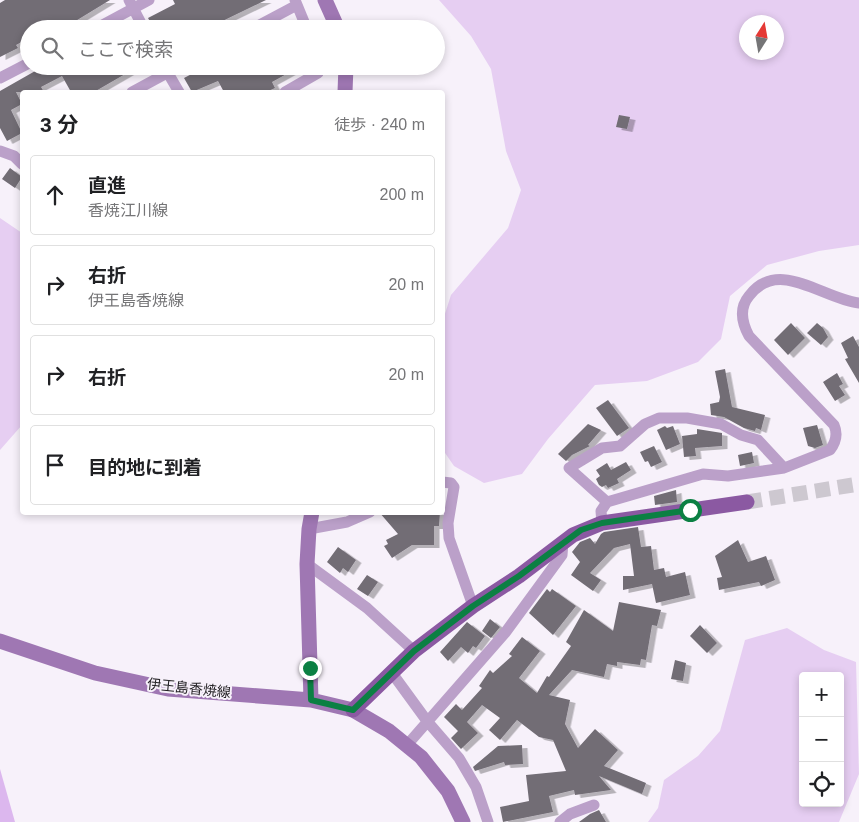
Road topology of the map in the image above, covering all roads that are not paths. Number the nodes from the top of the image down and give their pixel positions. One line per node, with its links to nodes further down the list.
1 (149, 0): 4 (street)
2 (325, 0): 9 (street)
3 (296, 3): 7 (street); 8 (street)
4 (131, 4): 5 (street); 6 (street)
5 (107, 20)
6 (139, 20)
7 (267, 20)
8 (303, 20)
9 (334, 20)
10 (20, 68): 15 (street)
11 (158, 75): 16 (street)
12 (169, 75): 17 (street)
13 (316, 75): 18 (street)
14 (346, 75): 19 (street)
15 (0, 78)
16 (135, 90)
17 (178, 90)
18 (289, 90)
19 (345, 90)
20 (0, 151): 21 (street)
21 (20, 157)
22 (859, 303): 23 (street)
23 (784, 468): 25 (street); 25 (street)
24 (445, 482): 33 (street)
25 (607, 502): 29 (street)
26 (747, 502): 29 (main road)
27 (311, 515): 30 (street)
28 (363, 515): 30 (street)
29 (602, 523): 31 (main road)
30 (309, 529): 32 (street)
31 (563, 542): 33 (main road); 39 (street)
32 (307, 564): 35 (street); 37 (street)
33 (473, 606): 35 (main road)
34 (0, 641): 37 (street, 伊王島香焼線)
35 (414, 651): 36 (main road)
36 (392, 673): 38 (main road); 39 (street)
37 (311, 700): 38 (street, 伊王島香焼線)
38 (353, 710): 40 (street, 伊王島香焼線)
39 (426, 721): 40 (street); 43 (street)
40 (407, 745): 42 (street, 伊王島香焼線)
41 (594, 805): 44 (street)
42 (463, 822)
43 (488, 822)
44 (560, 822)

